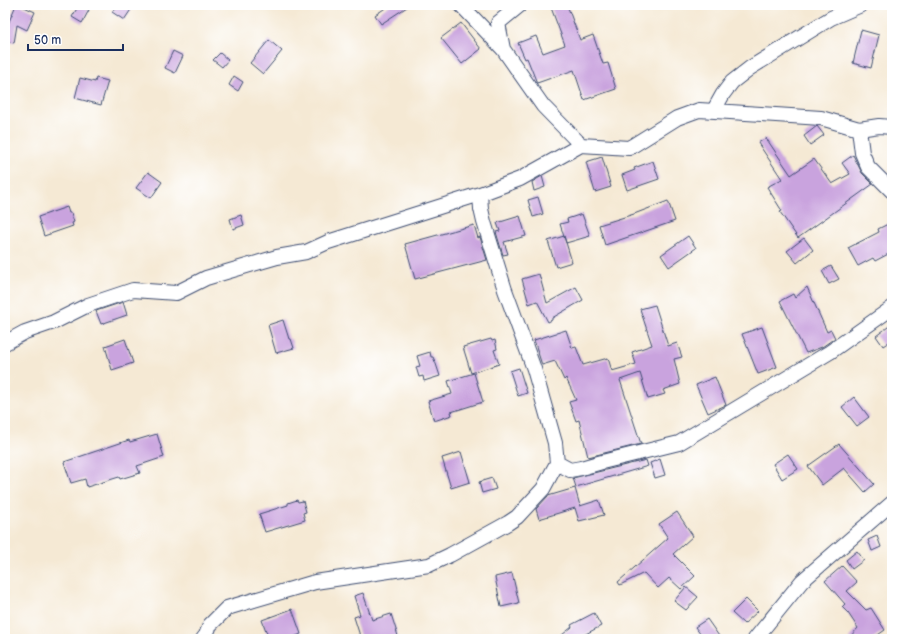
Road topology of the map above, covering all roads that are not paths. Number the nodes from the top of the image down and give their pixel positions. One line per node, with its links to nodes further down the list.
1 (461, 5): 4 (street)
2 (520, 5): 4 (street)
3 (861, 5): 5 (street)
4 (503, 49): 8 (street)
5 (714, 110): 7 (street); 8 (street)
6 (892, 127): 7 (street)
7 (858, 129): 9 (street)
8 (581, 144): 10 (street)
9 (892, 191)
10 (480, 194): 12 (street); 13 (street)
11 (892, 308): 13 (street)
12 (5, 343)
13 (557, 463): 15 (street)
14 (892, 503): 16 (street)
15 (203, 639)
16 (755, 639)

